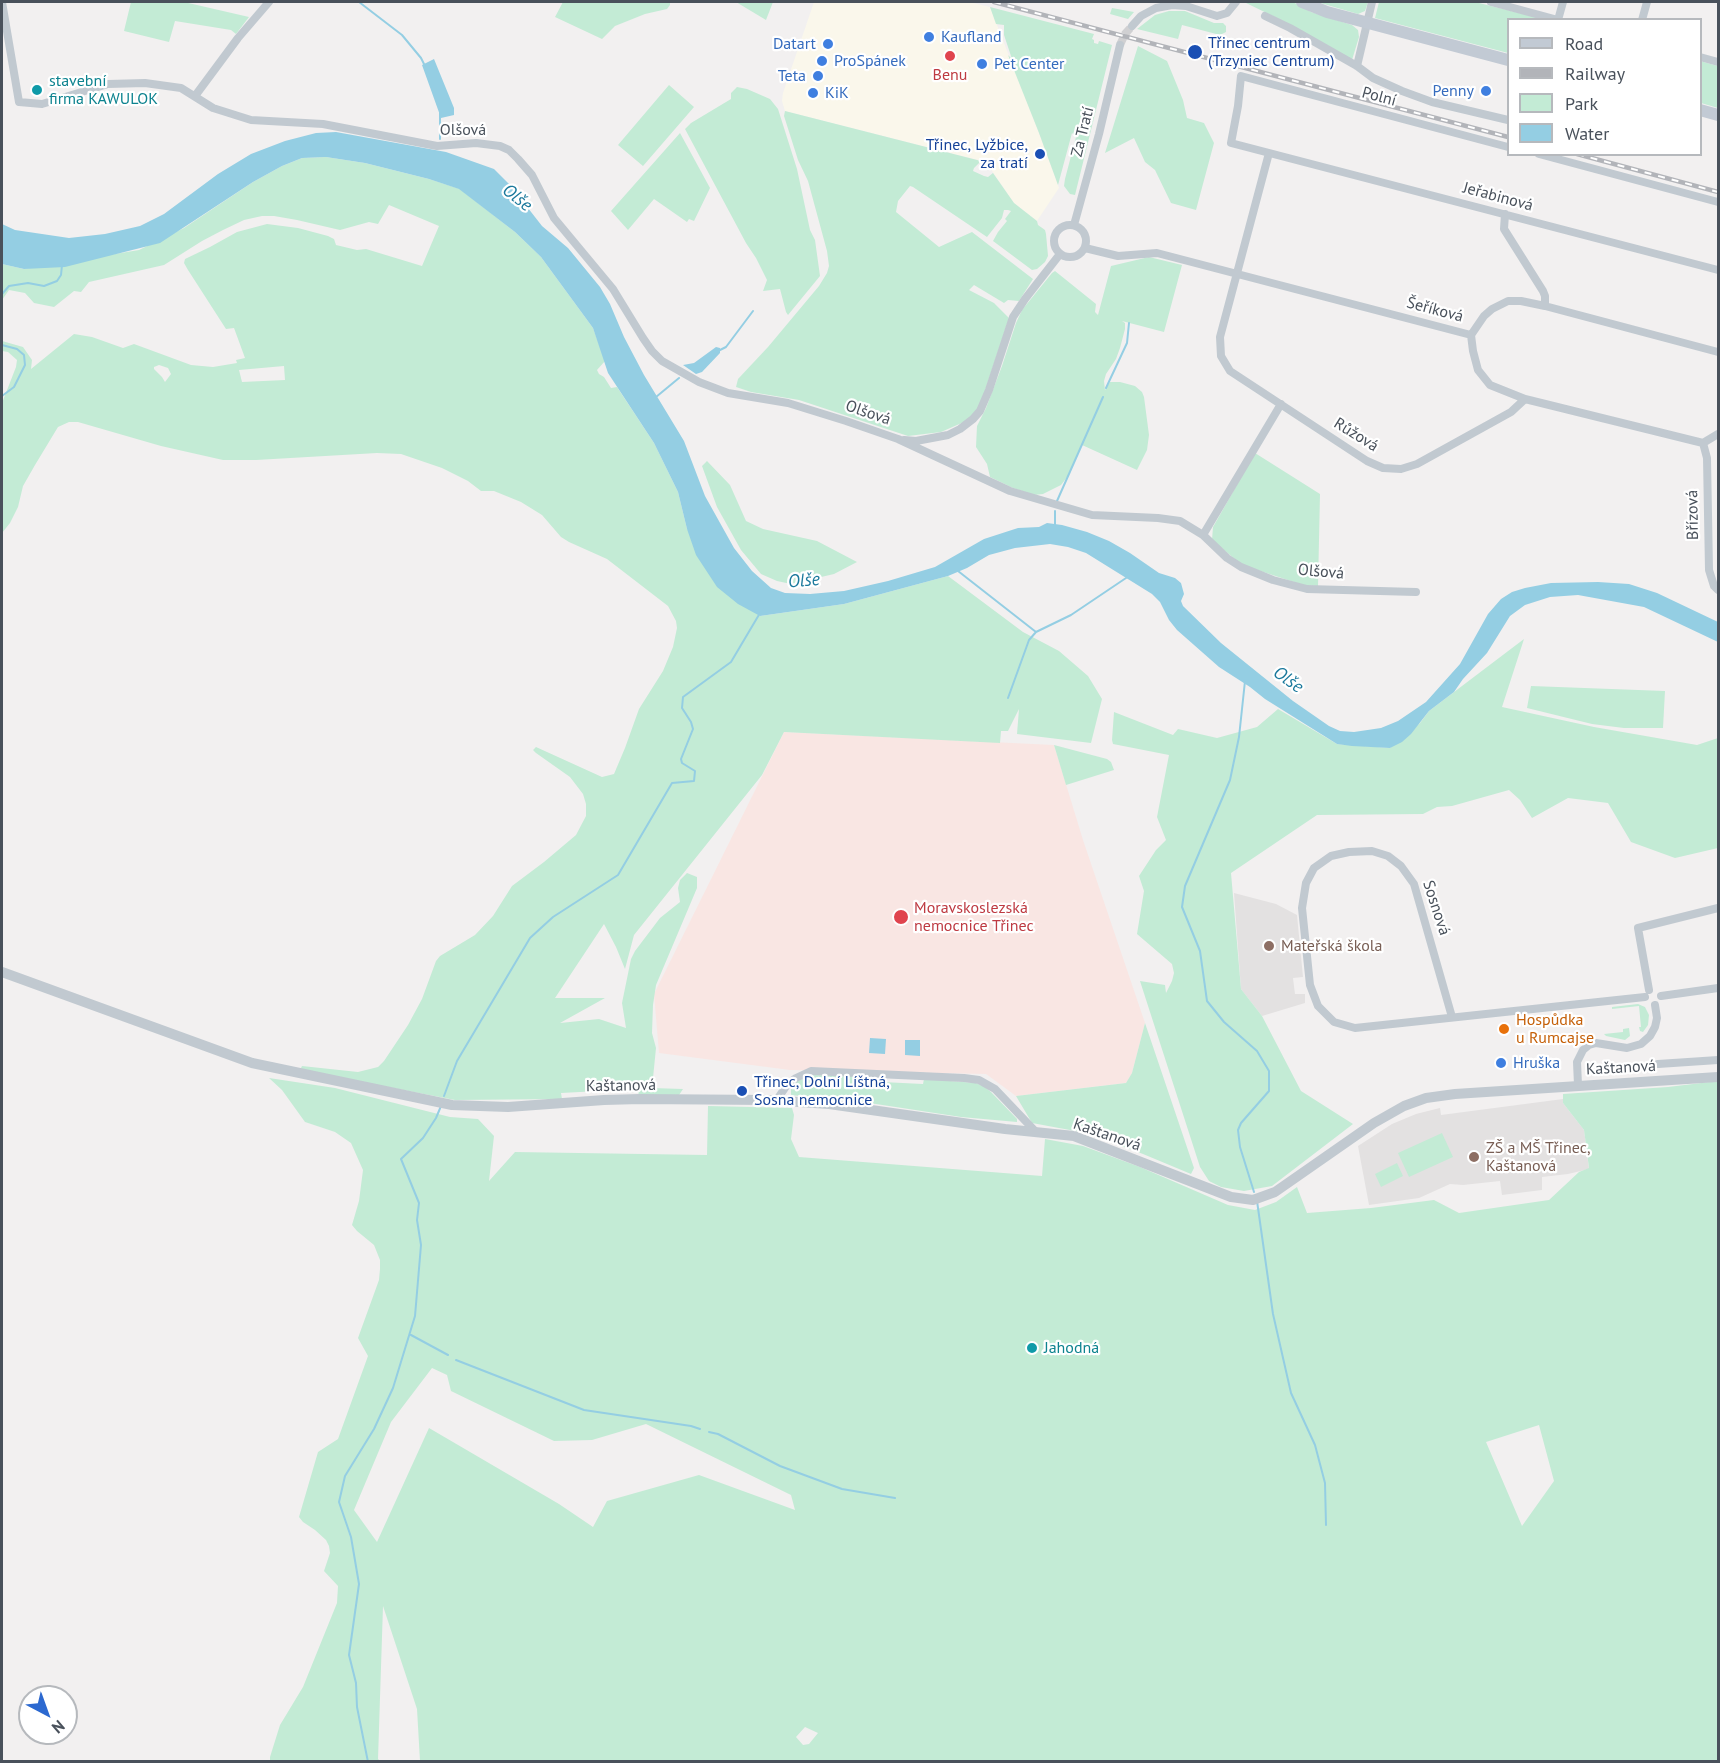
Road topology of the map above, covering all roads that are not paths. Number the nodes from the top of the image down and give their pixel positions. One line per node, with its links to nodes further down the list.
1 (2, 2): 21 (street, Olšová)
2 (269, 2): 21 (street)
3 (1236, 2): 14 (street)
4 (1302, 2): 13 (main road)
5 (1372, 2): 13 (street)
6 (1494, 2): 10 (street)
7 (1563, 2): 11 (street)
8 (1647, 2): 12 (street)
9 (1265, 16): 19 (street)
10 (1551, 18)
11 (1559, 18)
12 (1643, 18)
13 (1366, 23): 17 (main road); 19 (street)
14 (1132, 26)
15 (1120, 45): 30 (street, Za Tratí)
16 (1702, 57): 18 (street)
17 (1507, 59)
18 (1719, 62)
19 (1357, 66): 24 (street)
20 (1241, 76): 25 (street, Polní); 26 (street, Jeřabinová)
21 (195, 96): 41 (street, Olšová)
22 (1702, 110): 23 (main road)
23 (1719, 115)
24 (1507, 120)
25 (1507, 146)
26 (1269, 153): 29 (street, Jeřabinová); 34 (street, Růžová)
27 (1546, 156): 28 (street)
28 (1719, 202)
29 (1505, 214): 33 (street, Jeřabinová); 35 (street)
30 (1074, 225): 31 (street); 32 (street)
31 (1085, 248): 32 (street); 34 (street)
32 (1060, 254): 41 (street, Olšová)
33 (1719, 270)
34 (1237, 274): 36 (street, Šeříková); 39 (street, Růžová)
35 (1545, 306): 36 (street, Šeříková); 37 (street, Šeříková)
36 (1471, 335): 38 (street)
37 (1719, 352)
38 (1525, 399): 39 (street, Růžová); 42 (street)
39 (1281, 404): 43 (street)
40 (1719, 434): 42 (street)
41 (898, 439): 43 (street, Olšová)
42 (1703, 443): 44 (street, Břízová)
43 (1203, 535): 45 (street, Olšová)
44 (1716, 588)
45 (1416, 592)
46 (1719, 908): 49 (street)
47 (2, 972): 57 (street, Kaštanová)
48 (1719, 988): 50 (street)
49 (1647, 993): 50 (street); 51 (street); 52 (street, Sosnová)
50 (1661, 996): 51 (street)
51 (1655, 1005): 56 (street)
52 (1452, 1017): 52 (street, Sosnová)
53 (1719, 1060): 54 (street)
54 (1658, 1064)
55 (1719, 1077): 56 (street, Kaštanová)
56 (1578, 1085): 58 (street, Kaštanová)
57 (776, 1101): 58 (street, Kaštanová); 58 (street)
58 (1035, 1131)

